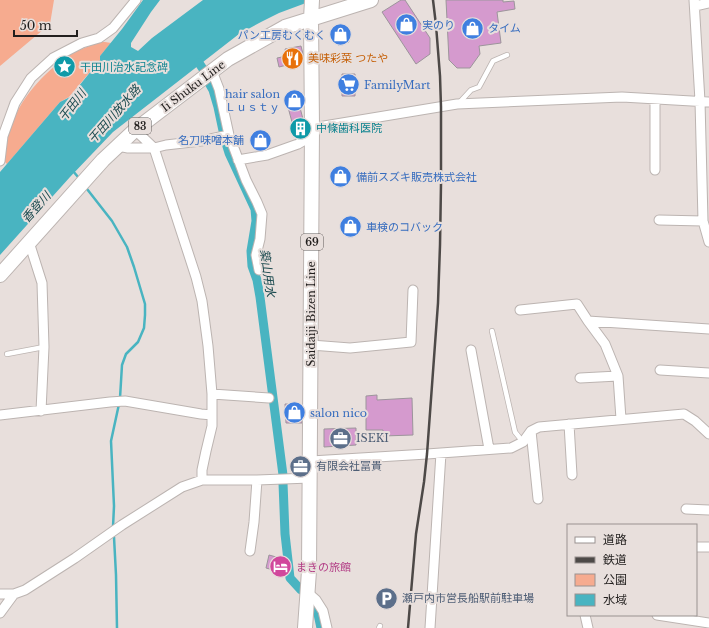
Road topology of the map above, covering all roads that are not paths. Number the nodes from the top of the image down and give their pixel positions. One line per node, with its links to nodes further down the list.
1 (136, 0): 17 (street)
2 (371, 0): 5 (main road, Ii Shuku Line / 83)
3 (695, 3): 4 (street); 9 (street)
4 (709, 3)
5 (312, 8): 7 (main road, Ii Shuku Line / 83); 12 (main road, Saidaiji Bizen Line / 69)
6 (507, 55): 10 (lane)
7 (212, 72): 11 (main road, Ii Shuku Line / 83); 13 (street)
8 (655, 99): 9 (street); 10 (street); 18 (street)
9 (704, 102): 20 (street)
10 (458, 104): 12 (street)
11 (135, 130): 14 (main road, Ii Shuku Line / 83); 15 (street)
12 (312, 132): 16 (street); 30 (main road, Saidaiji Bizen Line / 69)
13 (225, 136): 15 (street); 16 (street)
14 (118, 146): 15 (street); 21 (main road, Ii Shuku Line / 83)
15 (154, 148): 38 (street)
16 (238, 160): 23 (street)
17 (0, 161)
18 (655, 170)
19 (659, 220): 20 (street)
20 (704, 221): 22 (street)
21 (29, 242): 24 (main road, Ii Shuku Line / 83); 31 (street)
22 (709, 242)
23 (259, 270)
24 (0, 275)
25 (412, 290): 30 (street)
26 (520, 310): 27 (street)
27 (588, 321): 28 (street); 36 (street)
28 (709, 330)
29 (492, 331): 47 (lane)
30 (311, 344): 50 (main road, Saidaiji Bizen Line / 69)
31 (44, 347): 33 (lane); 40 (street)
32 (471, 350): 48 (street)
33 (7, 354)
34 (660, 370): 35 (street)
35 (709, 373)
36 (618, 376): 37 (street); 43 (street)
37 (580, 378)
38 (212, 394): 39 (street); 42 (street)
39 (269, 398)
40 (41, 410): 41 (street); 42 (street)
41 (0, 415)
42 (212, 415): 53 (street)
43 (621, 419): 44 (street); 46 (street)
44 (569, 424): 45 (street); 51 (street)
45 (531, 431): 47 (street); 55 (street)
46 (709, 434)
47 (522, 442): 48 (street)
48 (489, 450): 49 (street)
49 (441, 453): 50 (street); 70 (street)
50 (311, 461): 52 (main road, Saidaiji Bizen Line / 69)
51 (572, 475)
52 (310, 478): 54 (street); 61 (main road, Saidaiji Bizen Line / 69)
53 (202, 480): 54 (street); 63 (street)
54 (257, 480): 60 (street)
55 (538, 499)
56 (686, 509): 57 (street)
57 (709, 510)
58 (697, 547): 59 (street)
59 (709, 547)
60 (250, 551)
61 (308, 593): 68 (main road, Saidaiji Bizen Line / 69); 69 (street)
62 (0, 594): 63 (street)
63 (14, 594): 64 (street)
64 (0, 613)
65 (585, 616): 71 (street)
66 (664, 616): 67 (street)
67 (709, 623)
68 (305, 628)
69 (327, 628)
70 (430, 628)
71 (588, 628)

